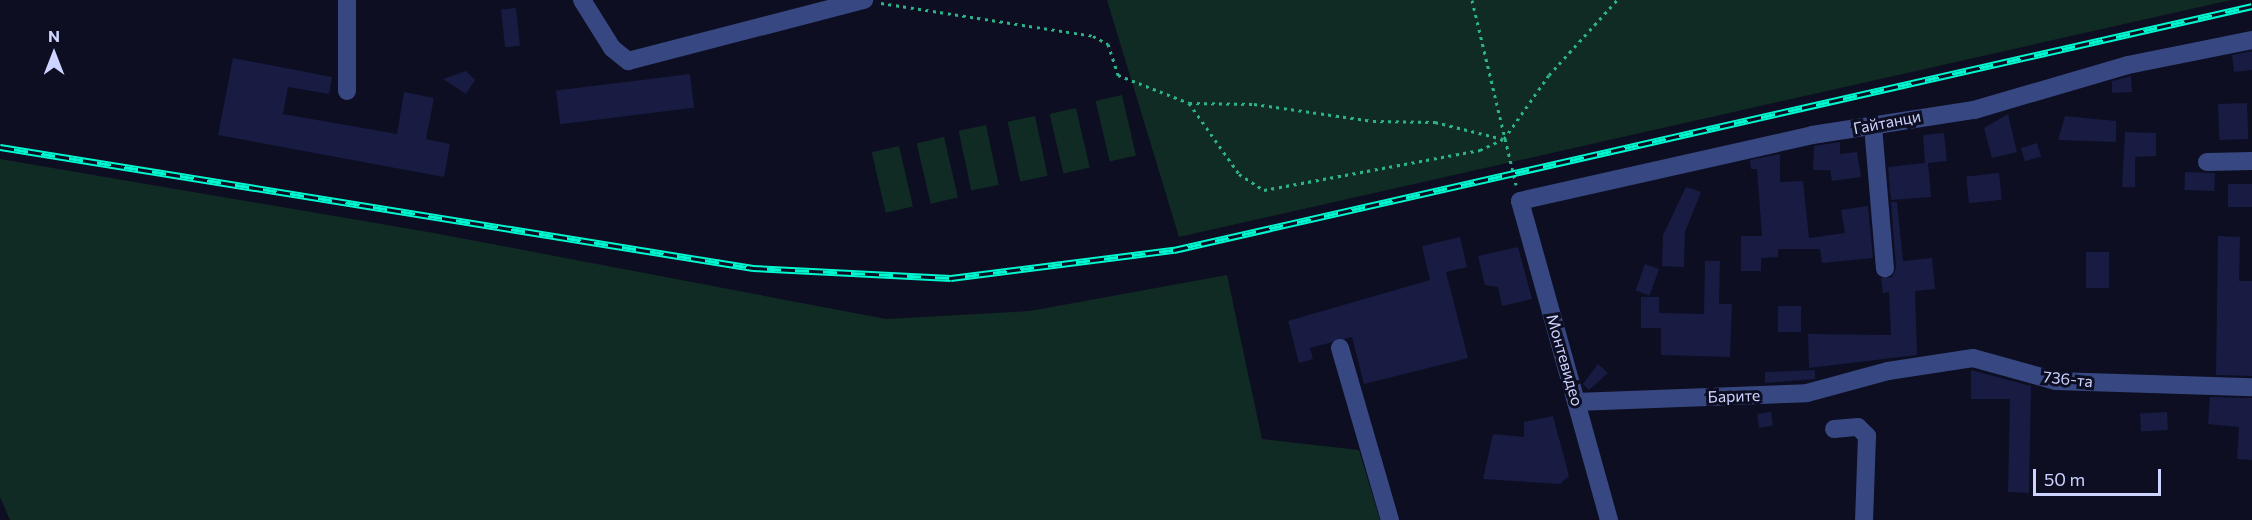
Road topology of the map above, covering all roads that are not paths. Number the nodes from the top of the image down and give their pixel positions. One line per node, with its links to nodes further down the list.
1 (346, 0): 5 (street)
2 (582, 0): 3 (street)
3 (865, 0)
4 (2252, 40): 6 (street, Гайтанци)
5 (347, 91)
6 (1874, 126): 9 (street, Гайтанци); 10 (street)
7 (2252, 161): 8 (street)
8 (2207, 162)
9 (1520, 201): 14 (street, Монтевидео)
10 (1885, 268)
11 (1340, 348): 16 (street)
12 (1888, 371): 13 (street, 736-та); 14 (street, Барите)
13 (2252, 387)
14 (1576, 402): 17 (street, Монтевидео)
15 (1834, 429): 18 (street)
16 (1390, 520)
17 (1609, 520)
18 (1864, 520)

